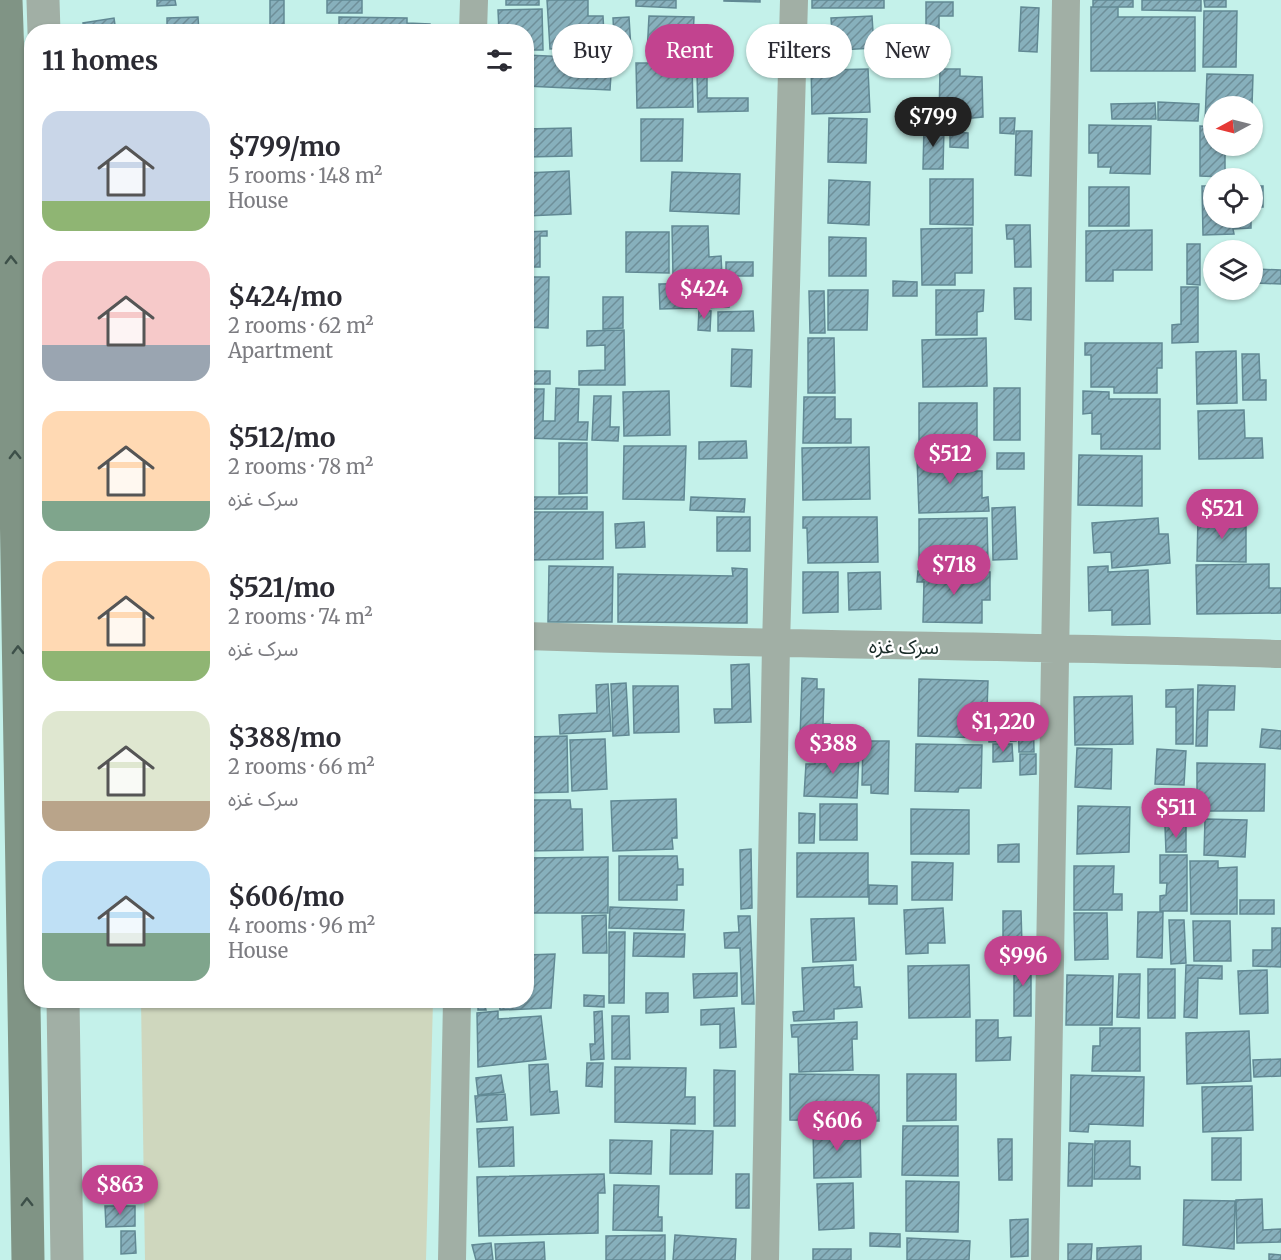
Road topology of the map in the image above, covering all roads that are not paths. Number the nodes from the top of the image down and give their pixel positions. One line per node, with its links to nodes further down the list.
1 (6, 0): 12 (main road, one-way to 1)
2 (42, 0): 6 (street)
3 (474, 0): 7 (street)
4 (794, 0): 9 (street)
5 (1066, 0): 10 (street)
6 (44, 24)
7 (473, 24)
8 (534, 636): 9 (street, سرک غزه)
9 (776, 645): 10 (street, سرک غزه); 19 (street)
10 (1057, 647): 11 (street, سرک غزه); 20 (street)
11 (1281, 654)
12 (24, 1005)
13 (24, 1008): 16 (main road, one-way to 13)
14 (63, 1008): 17 (street)
15 (457, 1008): 18 (street)
16 (28, 1260)
17 (67, 1260)
18 (452, 1260)
19 (765, 1260)
20 (1045, 1260)

